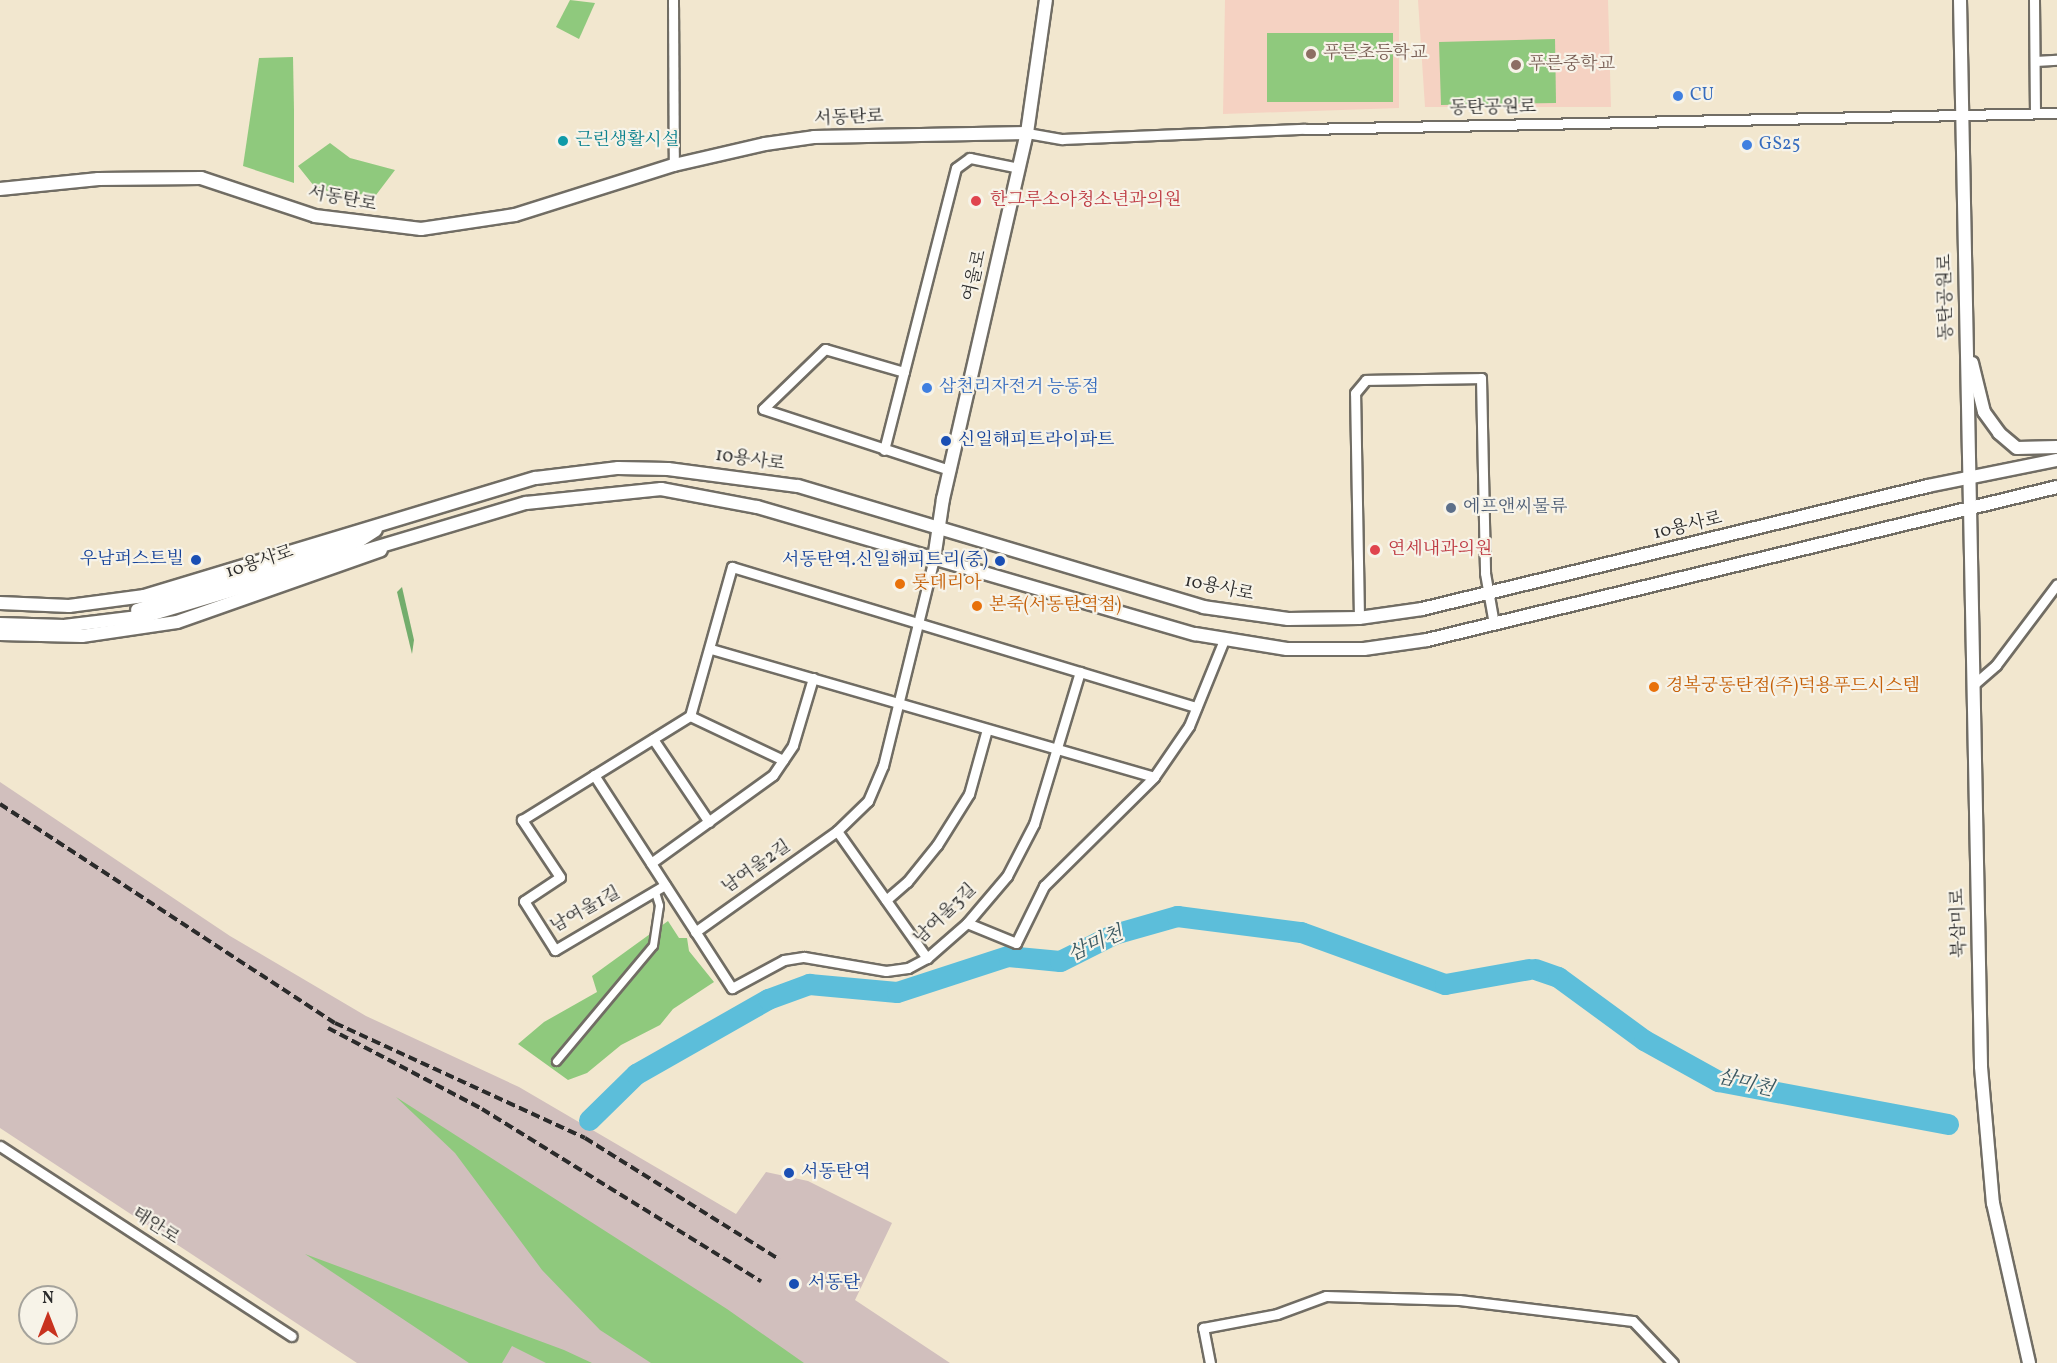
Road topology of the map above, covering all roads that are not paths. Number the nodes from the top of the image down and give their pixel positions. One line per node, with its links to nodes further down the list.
1 (674, 0): 11 (street)
2 (1046, 0): 10 (street, 여울로)
3 (1960, 0): 9 (street, 동탄공원로)
4 (2034, 0): 6 (street)
5 (2057, 60): 6 (street)
6 (2035, 61): 7 (street)
7 (2035, 113): 8 (street); 9 (street)
8 (2057, 113)
9 (1961, 116): 10 (street, 동탄공원로); 14 (street, 동탄공원로)
10 (1027, 133): 11 (street, 서동탄로); 12 (street, 여울로)
11 (674, 165): 13 (street, 서동탄로)
12 (1019, 168): 15 (street); 19 (street, 여울로)
13 (0, 189)
14 (1966, 341): 16 (street); 20 (street, 동탄공원로)
15 (904, 372): 17 (street); 17 (street)
16 (2057, 447)
17 (884, 450): 19 (street)
18 (2057, 460): 20 (street, 10용사로)
19 (950, 470): 24 (street, 여울로)
20 (1968, 478): 22 (street, 북삼미로); 28 (street, 10용사로)
21 (2057, 487): 22 (street, 10용사로)
22 (1967, 507): 34 (street, 10용사로); 40 (street, 북삼미로)
23 (382, 526): 24 (street, 10용사로); 29 (street, 10용사로); 30 (street, 10용사로)
24 (939, 528): 26 (street, 여울로); 31 (street, 10용사로)
25 (388, 547): 26 (street, 10용사로); 32 (street, 10용사로); 35 (street)
26 (934, 559): 33 (street, 남여울2길); 36 (street, 10용사로)
27 (2057, 584): 40 (street)
28 (1488, 594): 31 (street, 10용사로); 31 (street); 34 (street)
29 (0, 603)
30 (0, 616)
31 (1359, 618)
32 (0, 624)
33 (919, 624): 37 (street); 38 (street); 41 (street, 남여울2길)
34 (1494, 624): 36 (street, 10용사로)
35 (0, 634)
36 (1224, 640): 42 (street)
37 (711, 649): 39 (street); 43 (street)
38 (1080, 672): 42 (street); 46 (street, 남여울3길)
39 (813, 678): 41 (street); 47 (street)
40 (1972, 686): 64 (street, 북삼미로)
41 (899, 703): 44 (street); 51 (street, 남여울2길)
42 (1196, 707): 49 (street)
43 (690, 716): 45 (street, 남여울1길); 47 (street)
44 (987, 729): 46 (street); 55 (street)
45 (653, 739): 48 (street, 남여울1길); 50 (street)
46 (1059, 749): 49 (street); 56 (street, 남여울3길)
47 (783, 760): 50 (street)
48 (594, 775): 52 (street); 54 (street, 남여울1길)
49 (1154, 777): 56 (street)
50 (709, 822): 52 (street)
51 (837, 831): 55 (street); 57 (street, 남여울2길)
52 (651, 864): 53 (street)
53 (665, 885): 54 (street, 남여울1길); 57 (street)
54 (655, 892): 59 (street)
55 (886, 900): 58 (street)
56 (967, 923): 58 (street, 남여울3길)
57 (695, 932): 58 (street, 남여울3길)
58 (927, 958)
59 (556, 1060)
60 (0, 1146): 61 (street, 태안로)
61 (292, 1336)
62 (1210, 1363): 63 (street)
63 (1673, 1363)
64 (2029, 1363)

